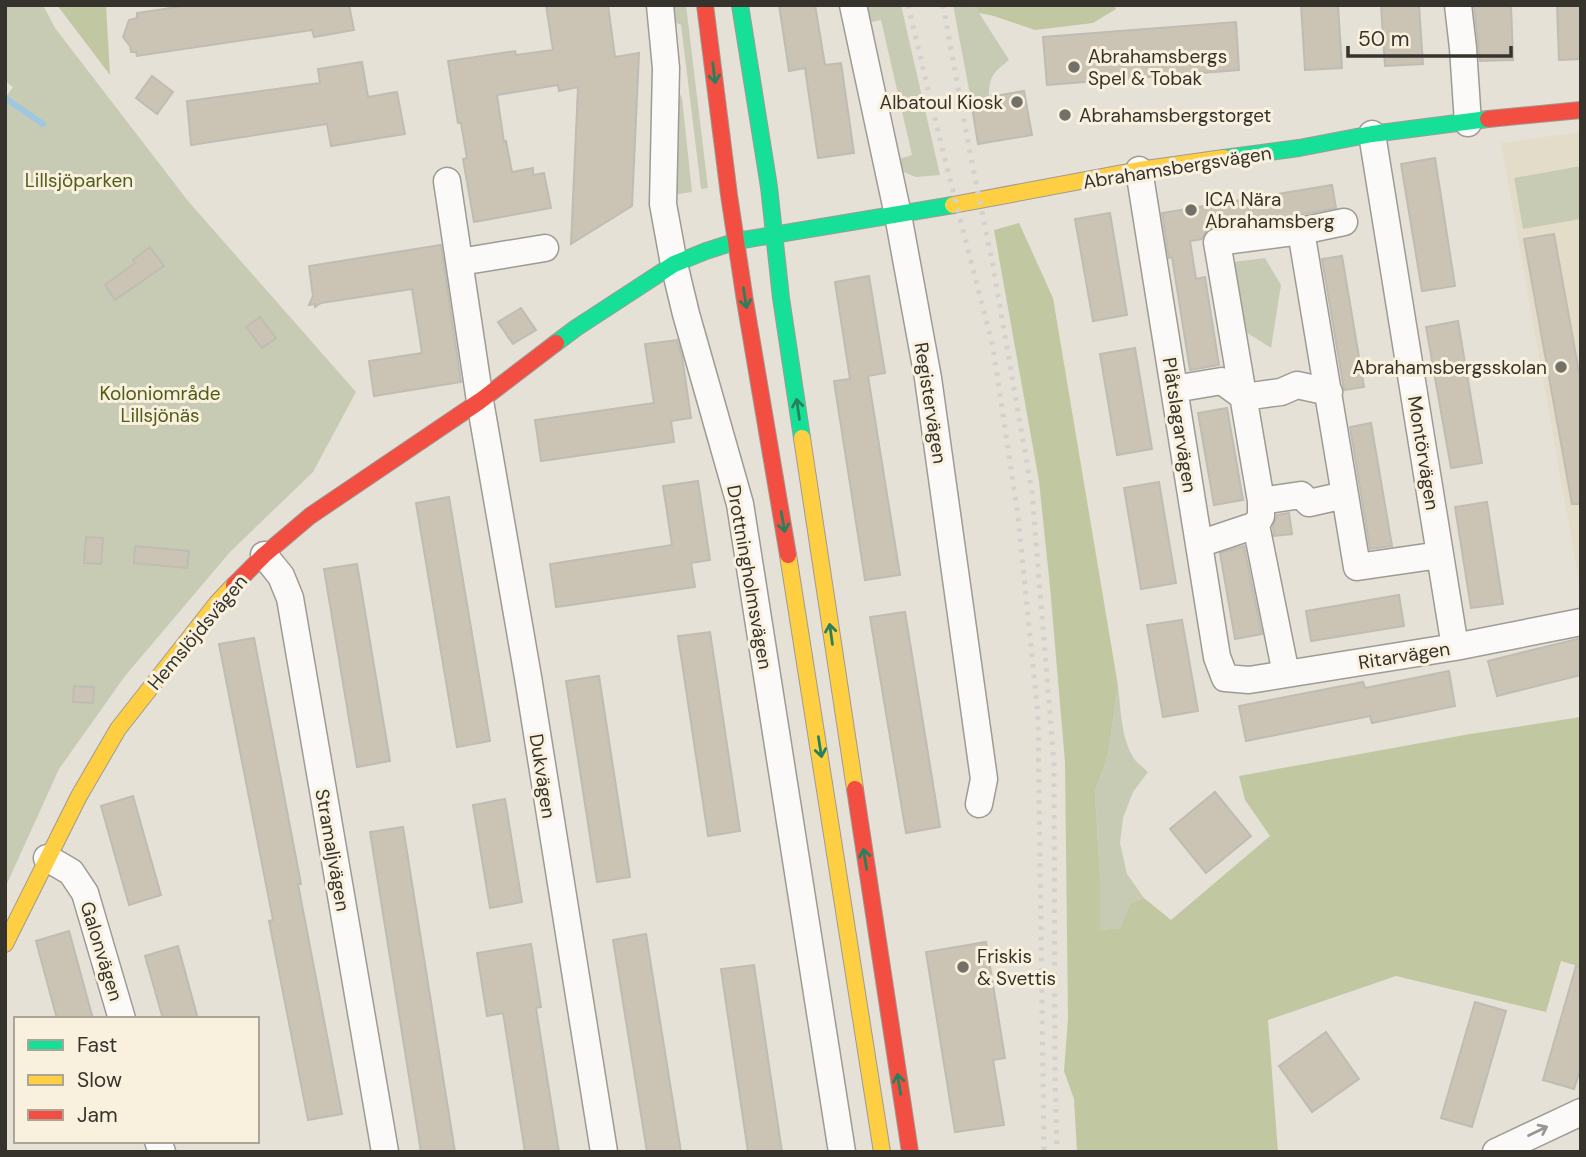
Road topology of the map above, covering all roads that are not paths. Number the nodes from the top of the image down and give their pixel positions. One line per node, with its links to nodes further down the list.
1 (660, 5): 18 (street, Drottningholmsvägen)
2 (705, 5): 15 (main road, one-way to 15)
3 (740, 5): 14 (main road)
4 (853, 5): 11 (street, Registervägen)
5 (1458, 5): 7 (street)
6 (1581, 110): 7 (main road, Abrahamsbergsvägen)
7 (1468, 123): 8 (main road, Abrahamsbergsvägen)
8 (1372, 134): 9 (main road, Abrahamsbergsvägen); 27 (street, Montörvägen)
9 (1139, 170): 11 (main road, Abrahamsbergsvägen); 19 (street, Plåtslagarvägen)
10 (447, 181): 17 (street)
11 (898, 215): 14 (main road, Abrahamsbergsvägen); 32 (street, Registervägen)
12 (1344, 222): 13 (street)
13 (1301, 231): 20 (street); 21 (street)
14 (775, 235): 15 (main road, Abrahamsbergsvägen); 41 (main road, one-way to 14)
15 (737, 241): 18 (main road, Hemslöjdsvägen); 40 (main road, one-way to 40)
16 (545, 248): 17 (street)
17 (460, 262): 22 (street)
18 (674, 264): 22 (main road, Hemslöjdsvägen); 39 (street, Drottningholmsvägen)
19 (1174, 389): 21 (street); 25 (street, Plåtslagarvägen)
20 (1329, 392): 21 (street); 23 (street)
21 (1244, 397): 24 (street)
22 (480, 401): 26 (main road, Hemslöjdsvägen); 38 (street, Dukvägen)
23 (1345, 495): 24 (street); 27 (street)
24 (1259, 513): 25 (street); 30 (street)
25 (1199, 544): 31 (street, Plåtslagarvägen)
26 (264, 555): 33 (main road, Hemslöjdsvägen); 37 (street, Stramaljvägen)
27 (1440, 555): 29 (street, Montörvägen)
28 (1581, 622): 29 (street, Ritarvägen)
29 (1455, 647): 30 (street, Ritarvägen)
30 (1286, 674): 31 (street, Ritarvägen)
31 (1225, 678)
32 (979, 804)
33 (47, 858): 34 (main road, Hemslöjdsvägen); 35 (street, Galonvägen)
34 (5, 944)
35 (121, 1017)
36 (1581, 1112): 42 (street, one-way to 36)
37 (385, 1152)
38 (604, 1152)
39 (842, 1152)
40 (882, 1152)
41 (910, 1152)
42 (1496, 1152)

